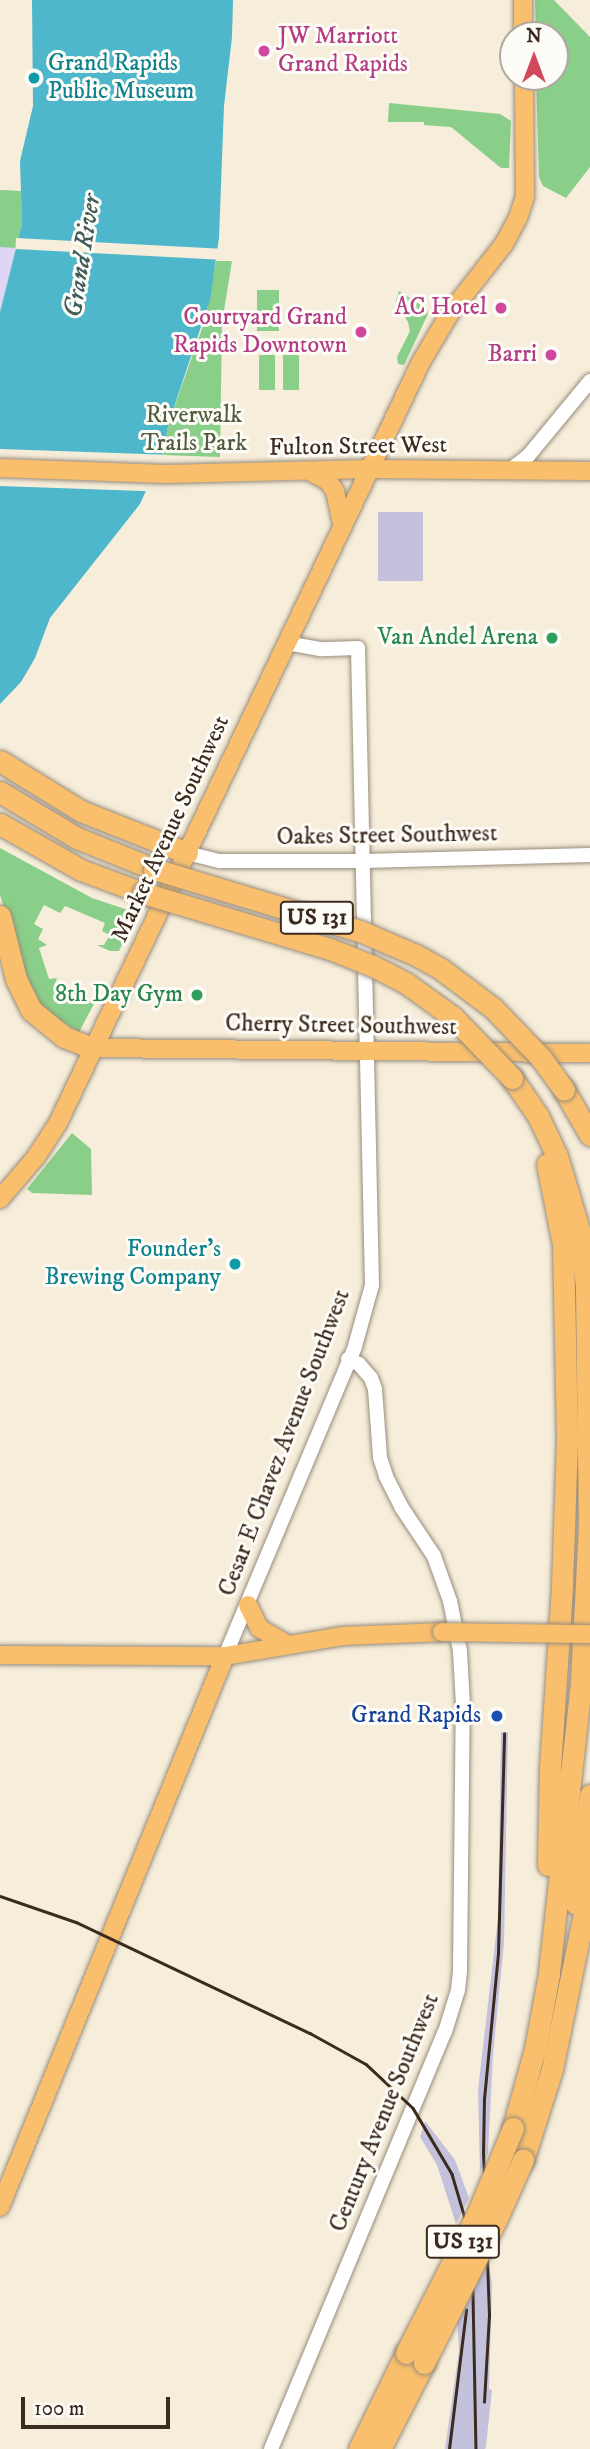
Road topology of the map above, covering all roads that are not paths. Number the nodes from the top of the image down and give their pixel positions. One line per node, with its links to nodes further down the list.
1 (523, 0): 2 (main road)
2 (523, 21)
3 (524, 91): 6 (main road, Market Avenue Southwest)
4 (590, 381): 7 (street)
5 (0, 468): 9 (main road, Fulton Street West)
6 (369, 469): 7 (main road, Fulton Street West); 9 (main road, Fulton Street West); 10 (main road, Market Avenue Southwest)
7 (510, 470): 8 (main road, Fulton Street West)
8 (590, 471)
9 (311, 472): 10 (main road)
10 (342, 528): 11 (main road, Market Avenue Southwest)
11 (286, 643): 15 (main road, Market Avenue Southwest); 17 (street, Cesar E Chavez Avenue Southwest)
12 (0, 761): 15 (highway)
13 (0, 792): 23 (highway, US 131, bridge)
14 (0, 824): 22 (highway, US 131, bridge)
15 (187, 853): 17 (street, Oakes Street Southwest); 19 (main road, Market Avenue Southwest)
16 (590, 855): 17 (street, Oakes Street Southwest)
17 (364, 861): 20 (street, Cesar E Chavez Avenue Southwest)
18 (0, 916): 19 (highway)
19 (93, 1048): 20 (main road, Cherry Street Southwest); 24 (main road, Market Avenue Southwest)
20 (369, 1051): 21 (main road, Cherry Street Southwest); 25 (street, Cesar E Chavez Avenue Southwest)
21 (590, 1053)
22 (512, 1078): 27 (highway); 33 (highway, US 131)
23 (590, 1135)
24 (0, 1199)
25 (348, 1359): 26 (street, Cesar E Chavez Avenue Southwest); 42 (street, Century Avenue Southwest)
26 (248, 1605): 29 (main road); 32 (street, Cesar E Chavez Avenue Southwest)
27 (558, 1633): 28 (main road, bridge); 29 (main road, bridge); 39 (highway)
28 (590, 1633)
29 (287, 1644): 32 (main road)
30 (590, 1646): 33 (highway)
31 (0, 1655): 32 (main road)
32 (225, 1656): 40 (main road, Cesar E Chavez Avenue Southwest)
33 (580, 1683): 39 (highway, US 131)
34 (590, 1795): 37 (highway)
35 (590, 1884): 37 (highway, US 131)
36 (590, 1933): 38 (highway)
37 (573, 1969): 38 (highway, US 131)
38 (568, 1993): 41 (highway, US 131, bridge)
39 (542, 2014): 41 (highway, US 131, bridge)
40 (0, 2207)
41 (415, 2358): 43 (highway, US 131); 44 (highway, US 131)
42 (271, 2449)
43 (359, 2449)
44 (383, 2449)

